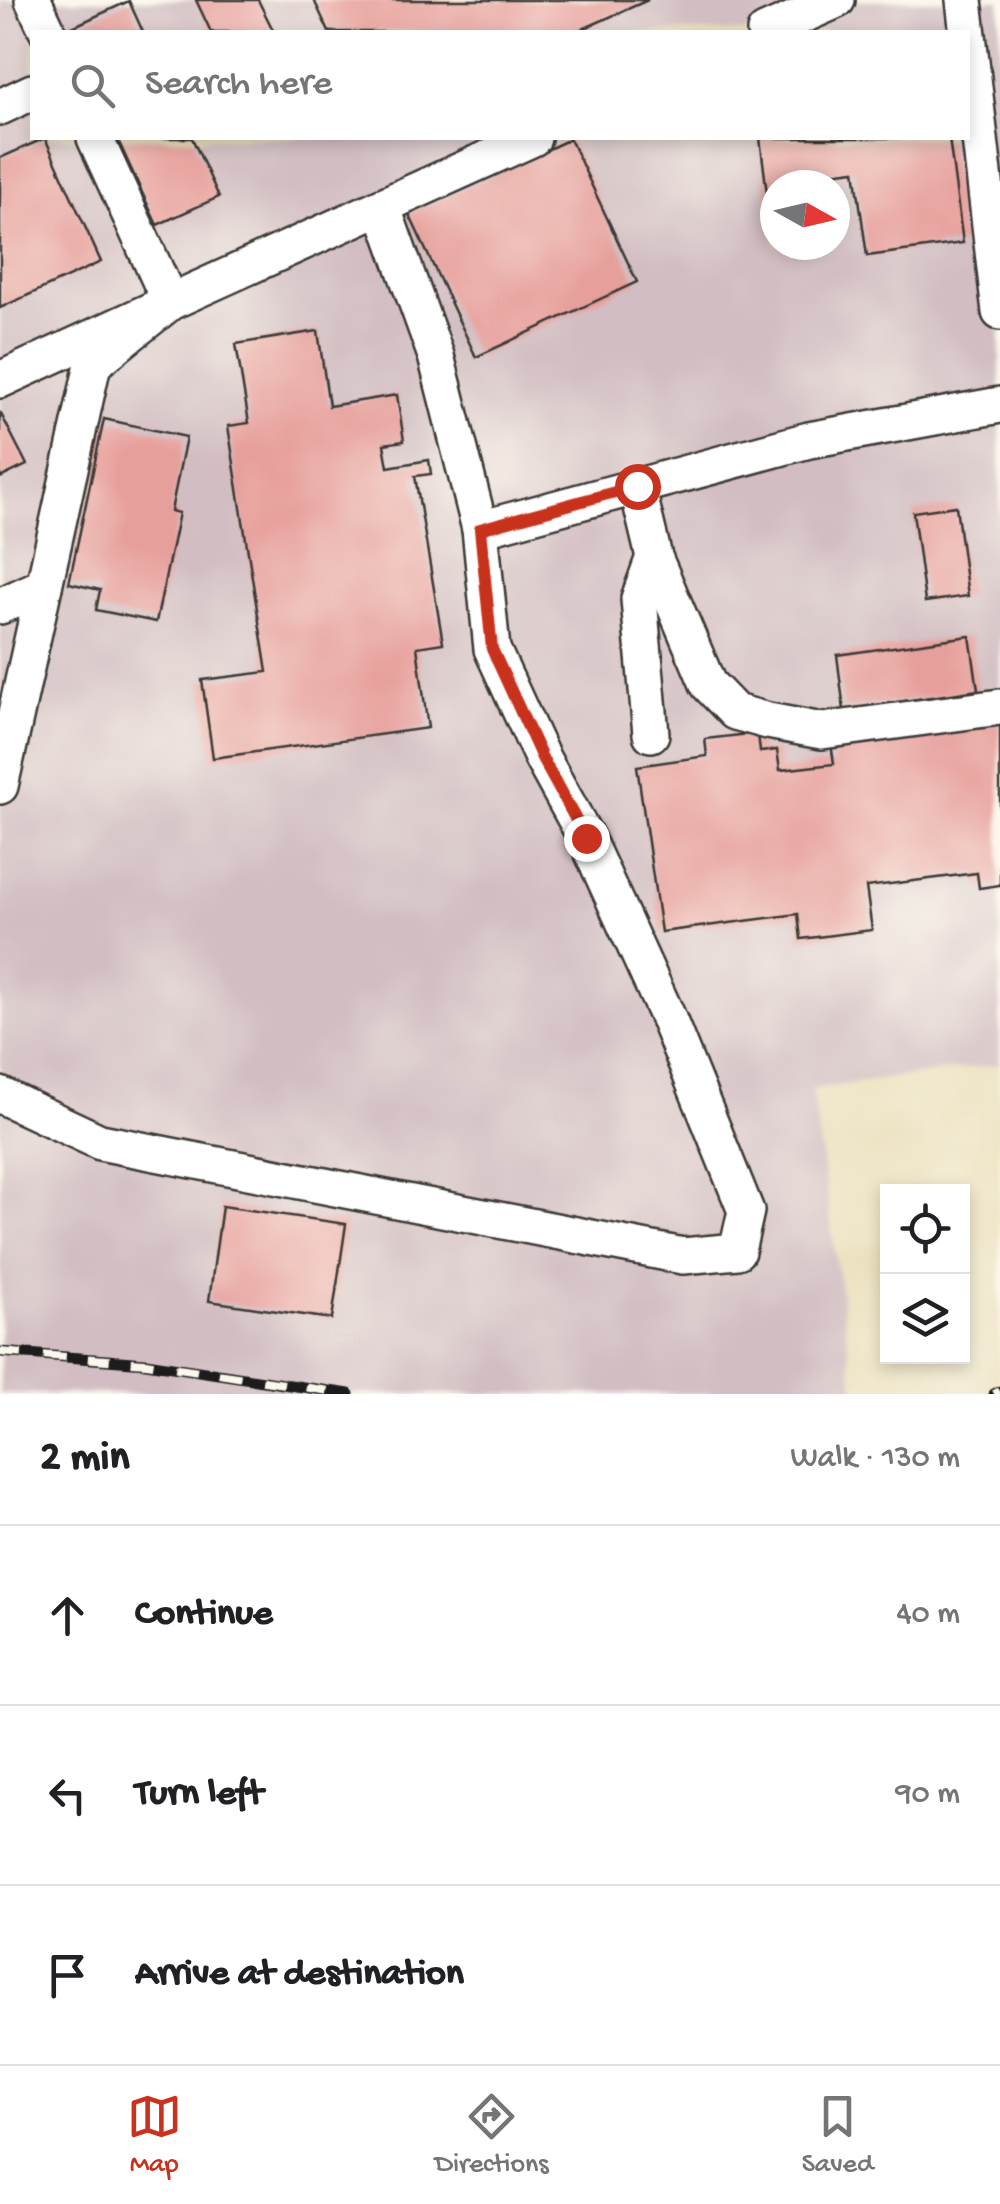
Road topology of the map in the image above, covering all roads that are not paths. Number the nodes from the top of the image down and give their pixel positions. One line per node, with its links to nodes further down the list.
1 (33, 0): 4 (lane)
2 (838, 0): 5 (lane)
3 (964, 0): 6 (lane)
4 (47, 30)
5 (770, 30)
6 (967, 30)
7 (970, 52): 14 (lane)
8 (30, 93): 9 (lane)
9 (0, 107)
10 (96, 140): 13 (lane)
11 (529, 140): 12 (lane)
12 (382, 206): 13 (lane); 18 (lane)
13 (170, 302): 15 (lane); 20 (lane)
14 (1000, 312)
15 (0, 380)
16 (1000, 405): 17 (lane)
17 (637, 486): 18 (lane); 19 (lane)
18 (480, 529): 25 (lane)
19 (654, 557): 22 (lane); 23 (lane)
20 (44, 586): 21 (lane); 24 (lane)
21 (0, 606)
22 (1000, 707)
23 (651, 734)
24 (0, 786)
25 (0, 1095)

